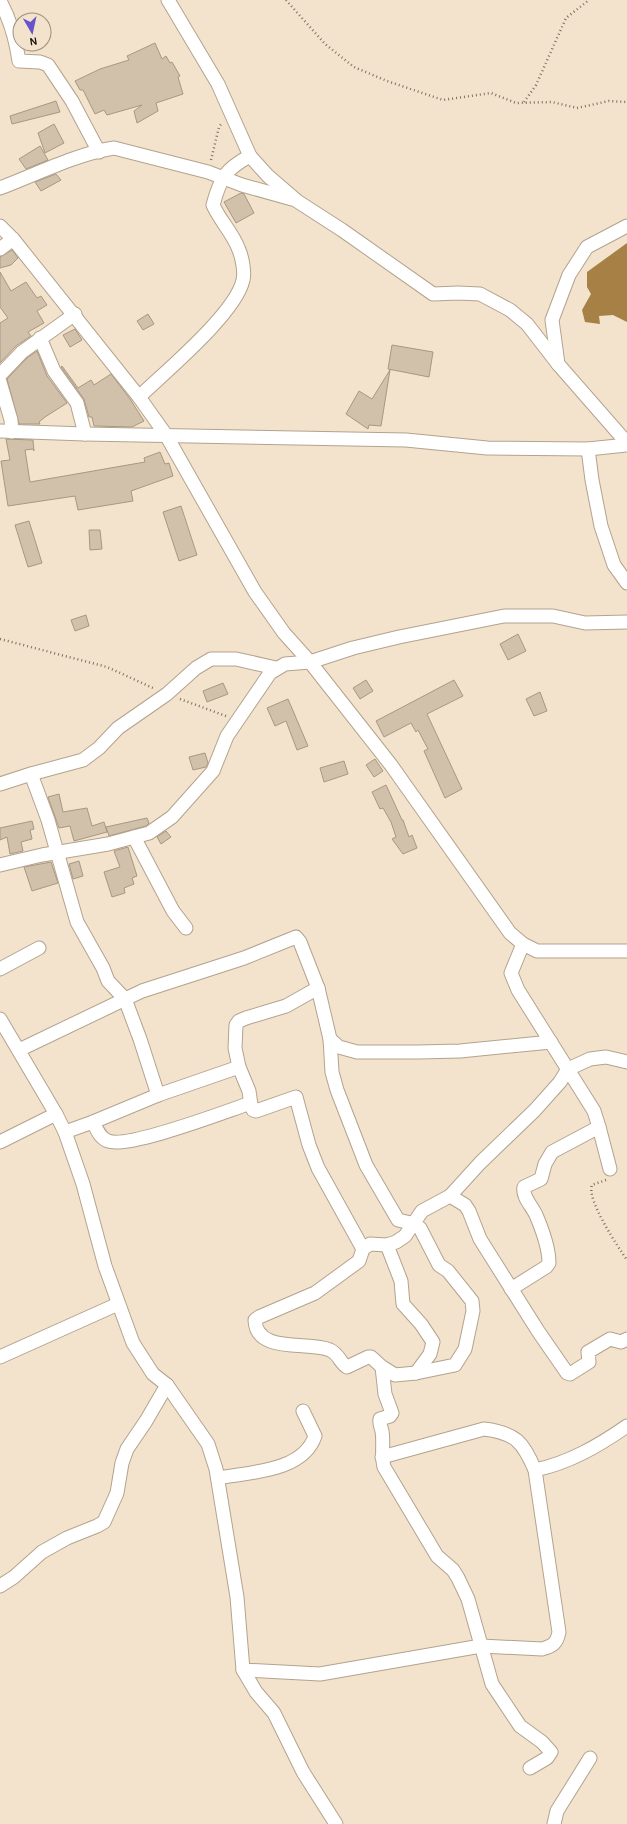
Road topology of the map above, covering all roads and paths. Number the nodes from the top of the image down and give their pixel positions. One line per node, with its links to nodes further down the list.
1 (168, 0): 7 (street)
2 (286, 0): 6 (path)
3 (589, 0): 5 (path)
4 (0, 1): 8 (street)
5 (524, 102)
6 (627, 102)
7 (232, 112): 9 (street); 10 (path)
8 (99, 152): 10 (street); 12 (street)
9 (250, 156): 11 (street); 13 (street)
10 (208, 172): 11 (street)
11 (222, 179): 13 (street); 23 (street)
12 (0, 188)
13 (297, 201): 20 (street)
14 (0, 226): 16 (street)
15 (627, 226): 20 (street)
16 (13, 239): 17 (street); 18 (street)
17 (0, 249)
18 (75, 314): 19 (street); 23 (street)
19 (40, 338): 21 (street); 25 (street)
20 (558, 364): 27 (street)
21 (0, 375)
22 (0, 382): 24 (street)
23 (139, 396): 26 (street)
24 (6, 431): 25 (street)
25 (85, 434): 26 (street)
26 (166, 435): 28 (street); 32 (street)
27 (627, 444): 28 (street)
28 (588, 449): 29 (street)
29 (627, 583)
30 (627, 622): 32 (street)
31 (0, 639): 34 (path)
32 (310, 662): 33 (street); 42 (street)
33 (276, 668): 34 (street); 35 (street)
34 (167, 694): 35 (path); 36 (street)
35 (237, 721): 38 (street)
36 (31, 774): 37 (street); 39 (street)
37 (0, 784)
38 (134, 837): 39 (street); 41 (street)
39 (57, 853): 40 (street); 47 (street)
40 (0, 865)
41 (186, 928)
42 (523, 944): 44 (street); 50 (street)
43 (39, 948): 45 (street)
44 (627, 951)
45 (0, 969)
46 (318, 988): 47 (street); 49 (street); 53 (street)
47 (125, 999): 51 (street); 55 (street)
48 (0, 1019): 51 (street)
49 (330, 1039): 50 (street); 64 (street)
50 (551, 1042): 54 (street)
51 (19, 1050): 57 (street)
52 (627, 1062): 54 (street)
53 (239, 1067): 55 (street); 56 (street)
54 (568, 1069): 59 (street); 63 (street)
55 (158, 1095): 58 (street)
56 (251, 1105): 58 (street); 66 (street)
57 (56, 1114): 60 (street); 61 (street)
58 (93, 1122): 60 (street)
59 (599, 1127): 62 (street); 68 (street)
60 (65, 1132): 69 (street)
61 (0, 1142)
62 (610, 1169): 67 (path)
63 (450, 1196): 64 (street); 68 (street)
64 (415, 1224): 65 (street); 73 (street)
65 (387, 1245): 66 (street); 73 (street)
66 (363, 1249): 72 (street)
67 (627, 1260)
68 (512, 1289): 70 (street)
69 (118, 1304): 71 (street); 74 (street)
70 (627, 1338)
71 (0, 1357)
72 (382, 1367): 73 (street); 77 (street)
73 (416, 1373)
74 (167, 1385): 79 (street); 80 (street)
75 (303, 1411): 79 (street)
76 (627, 1426): 78 (street)
77 (382, 1457): 78 (street); 81 (street)
78 (535, 1470): 81 (street)
79 (218, 1478): 82 (street)
80 (0, 1586)
81 (481, 1646): 82 (street); 84 (street)
82 (243, 1670): 85 (street)
83 (590, 1758): 86 (street)
84 (530, 1768)
85 (336, 1824)
86 (554, 1824)

